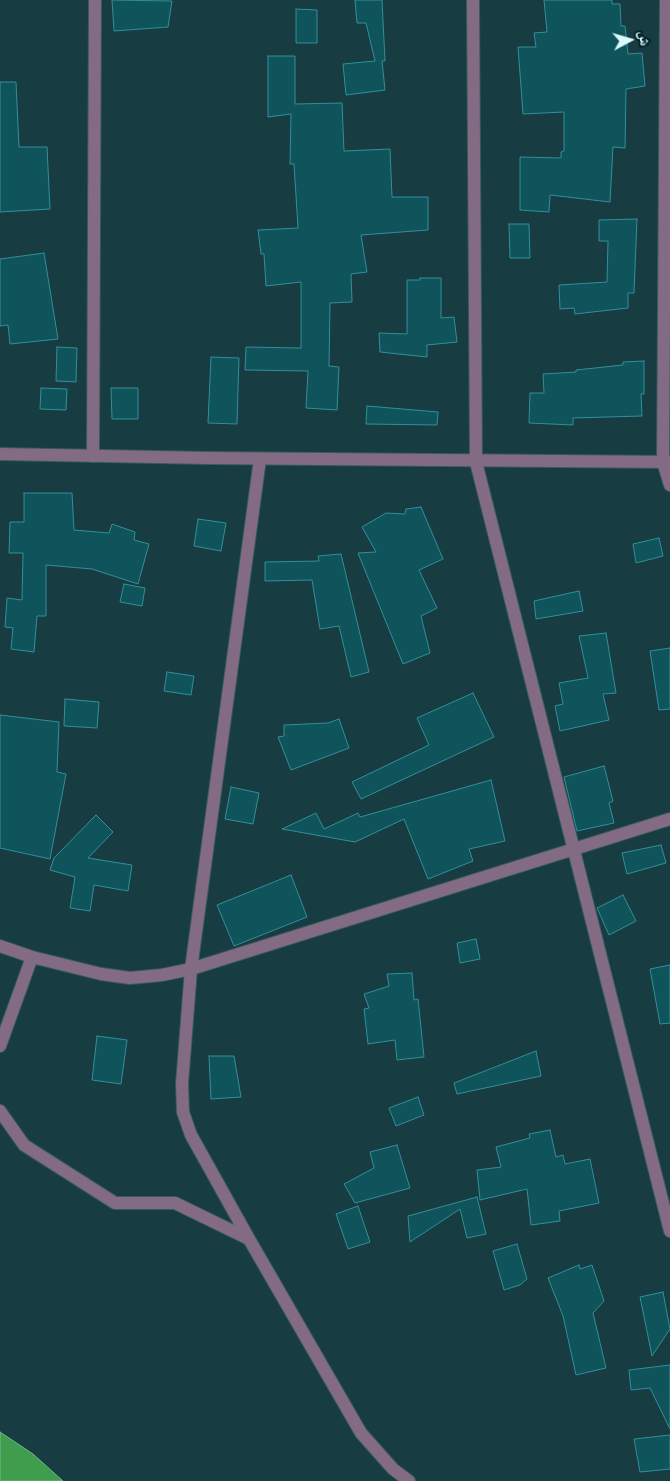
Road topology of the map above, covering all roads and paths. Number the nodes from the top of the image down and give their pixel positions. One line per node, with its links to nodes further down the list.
1 (96, 0): 5 (street)
2 (473, 0): 7 (street)
3 (666, 0): 8 (street)
4 (0, 454): 5 (street)
5 (93, 456): 6 (street)
6 (260, 458): 7 (street); 14 (street)
7 (476, 462): 8 (street); 11 (street)
8 (666, 462): 9 (street)
9 (670, 485)
10 (670, 819): 11 (street)
11 (573, 849): 14 (street); 17 (street)
12 (0, 946): 13 (street)
13 (32, 958): 14 (street); 15 (street)
14 (191, 969): 18 (street)
15 (0, 1046)
16 (0, 1111): 18 (street)
17 (670, 1231)
18 (249, 1239): 19 (street)
19 (409, 1481)

